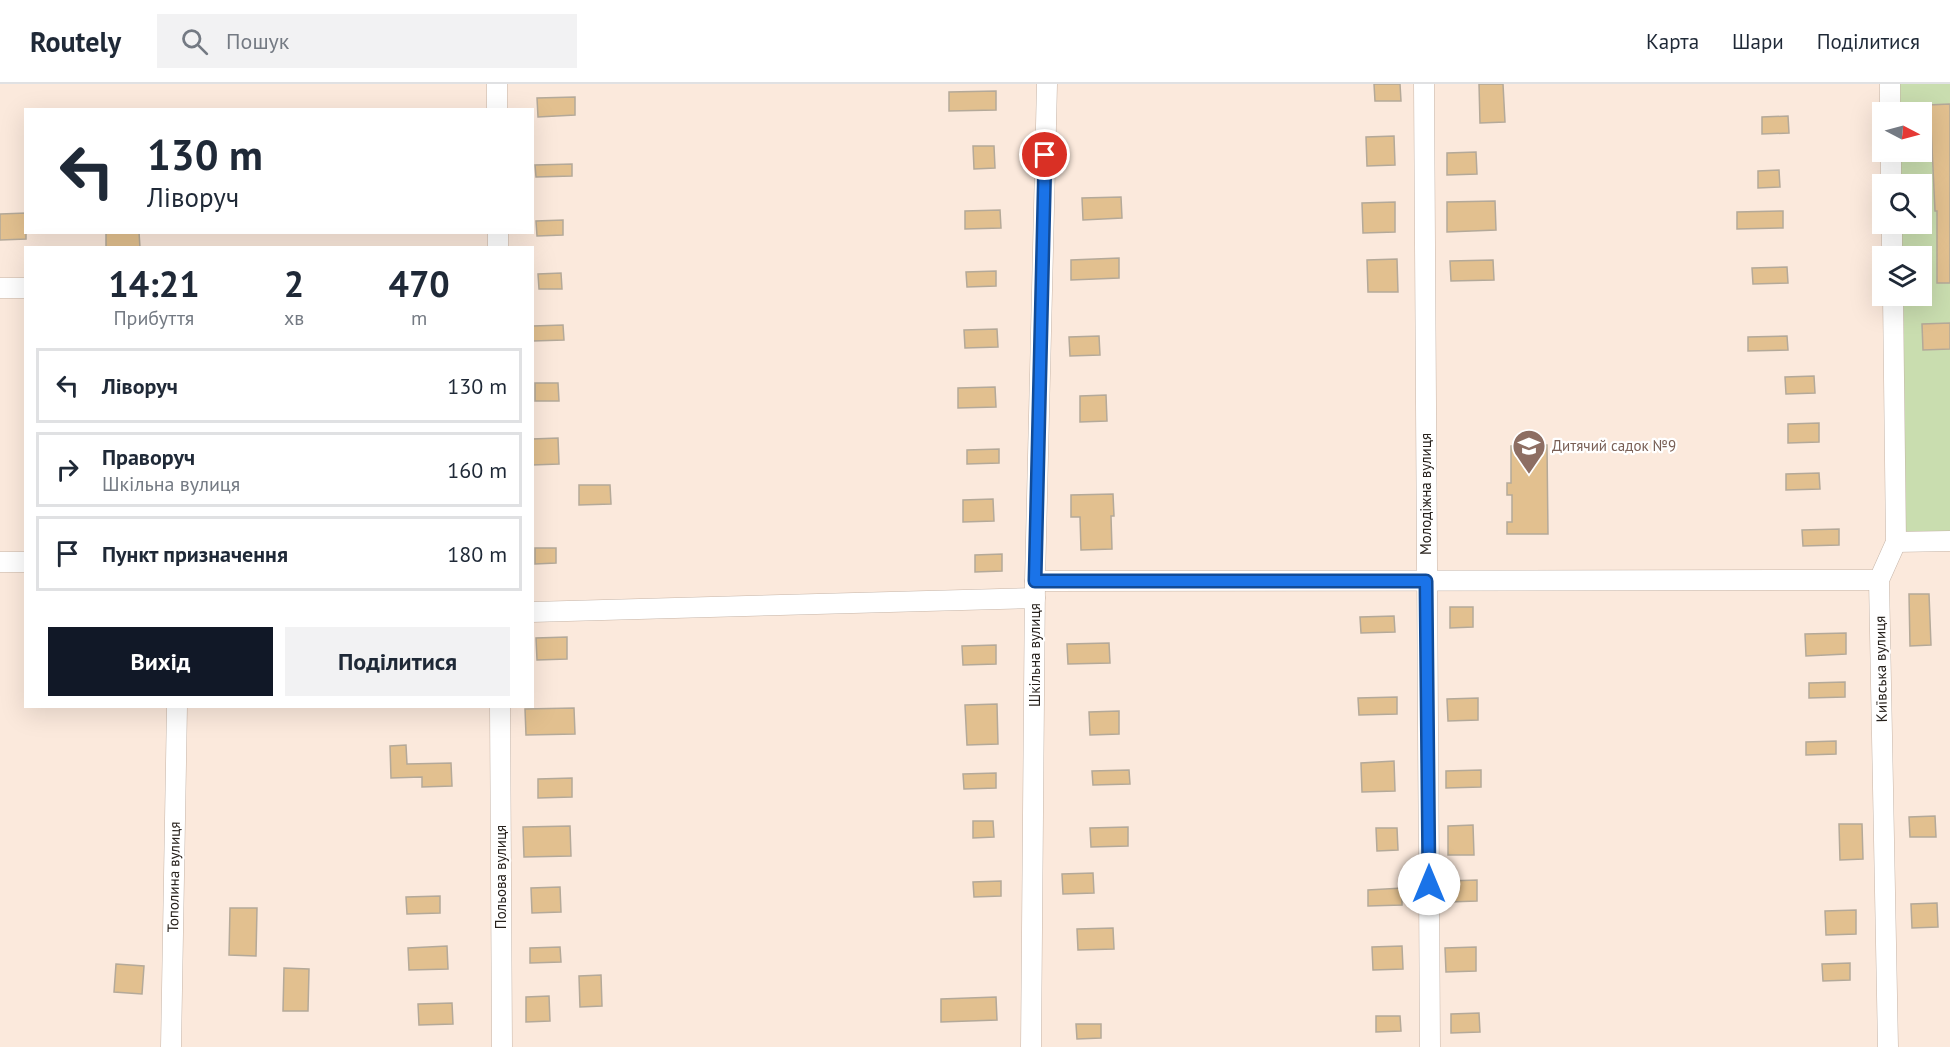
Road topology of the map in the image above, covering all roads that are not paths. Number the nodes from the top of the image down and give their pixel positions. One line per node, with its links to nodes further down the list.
1 (497, 84): 6 (street)
2 (1047, 84): 16 (street, Шкільна вулиця)
3 (1424, 84): 15 (street, Молодіжна вулиця)
4 (1890, 84): 5 (street)
5 (1890, 102)
6 (497, 108)
7 (0, 288): 8 (street)
8 (24, 288)
9 (1893, 306): 11 (street, Київська вулиця)
10 (1950, 541): 11 (street)
11 (1896, 542): 14 (street, Київська вулиця)
12 (0, 562): 13 (street)
13 (24, 562)
14 (1879, 580): 15 (street); 24 (street, Київська вулиця)
15 (1426, 581): 16 (street); 23 (street, Молодіжна вулиця)
16 (1035, 590): 17 (street); 22 (street, Шкільна вулиця)
17 (534, 612)
18 (177, 708): 20 (street, Тополина вулиця)
19 (500, 708): 21 (street, Польова вулиця)
20 (171, 1047)
21 (502, 1047)
22 (1031, 1047)
23 (1430, 1047)
24 (1888, 1047)

